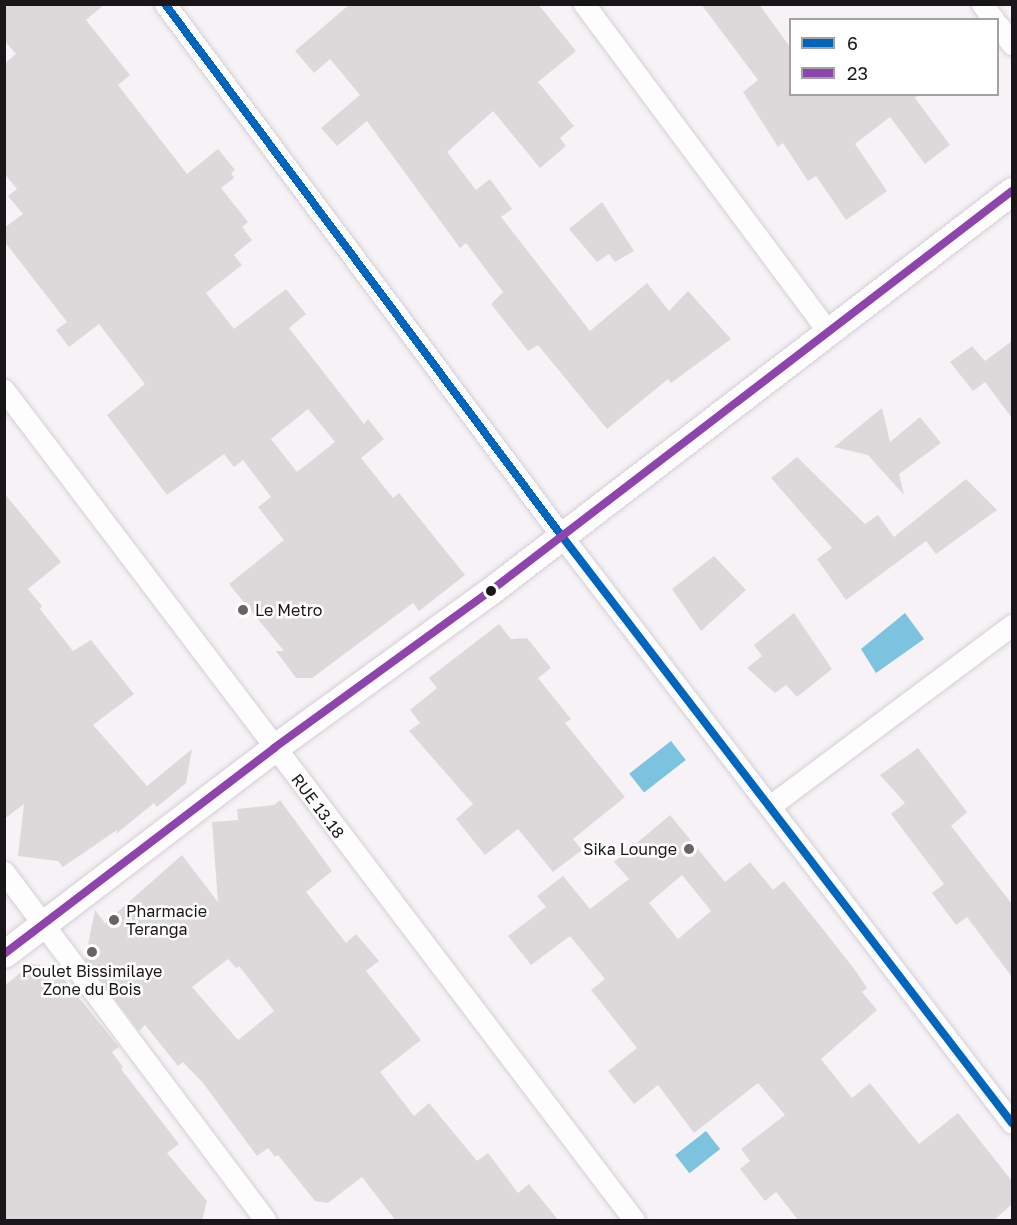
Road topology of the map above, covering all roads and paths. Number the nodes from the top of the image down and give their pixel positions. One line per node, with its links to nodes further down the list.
1 (165, 4): 10 (street)
2 (584, 4): 8 (street)
3 (982, 4): 4 (street)
4 (992, 18)
5 (999, 26): 6 (street)
6 (1012, 45)
7 (1012, 191): 8 (street)
8 (827, 330): 10 (street)
9 (4, 390): 12 (street, RUE 13.18)
10 (561, 535): 12 (street); 13 (street)
11 (1012, 626): 13 (street)
12 (274, 748): 15 (street); 19 (street, RUE 13.18)
13 (770, 806): 17 (street)
14 (4, 872): 15 (street)
15 (44, 925): 16 (street); 18 (street)
16 (4, 954)
17 (1012, 1123)
18 (265, 1221)
19 (634, 1221)

